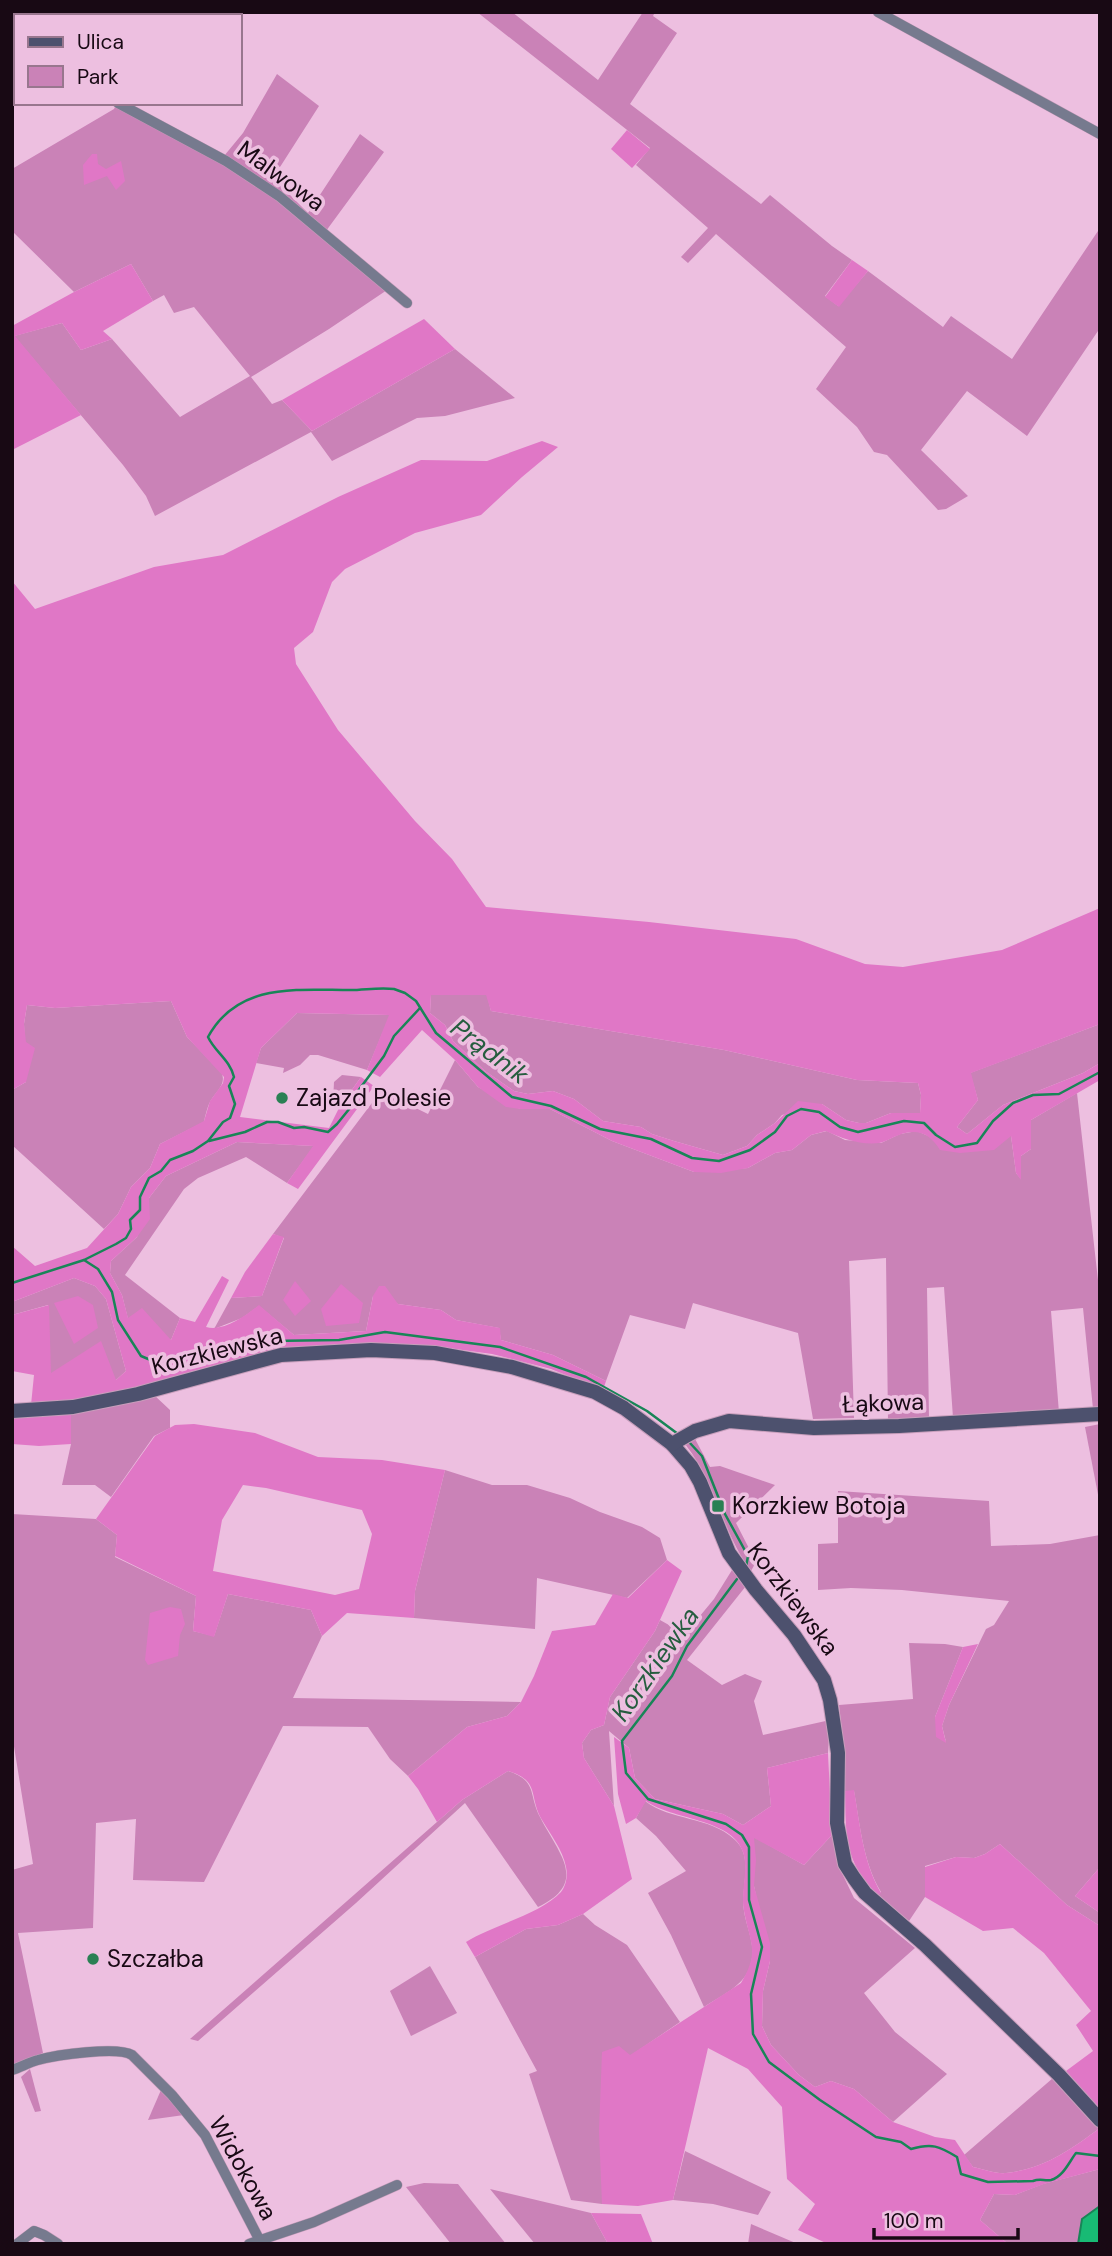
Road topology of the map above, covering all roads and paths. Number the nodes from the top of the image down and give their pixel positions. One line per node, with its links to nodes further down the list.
1 (878, 12): 3 (street)
2 (122, 105): 4 (street, Malwowa)
3 (1100, 134)
4 (407, 303)
5 (12, 1411): 7 (street, Korzkiewska)
6 (1100, 1414): 7 (street, Łąkowa)
7 (672, 1444): 9 (street, Korzkiewska)
8 (12, 2070): 11 (street, Widokowa)
9 (1100, 2120)
10 (397, 2185): 11 (street)
11 (254, 2241)
12 (17, 2244): 13 (street)
13 (58, 2244)

